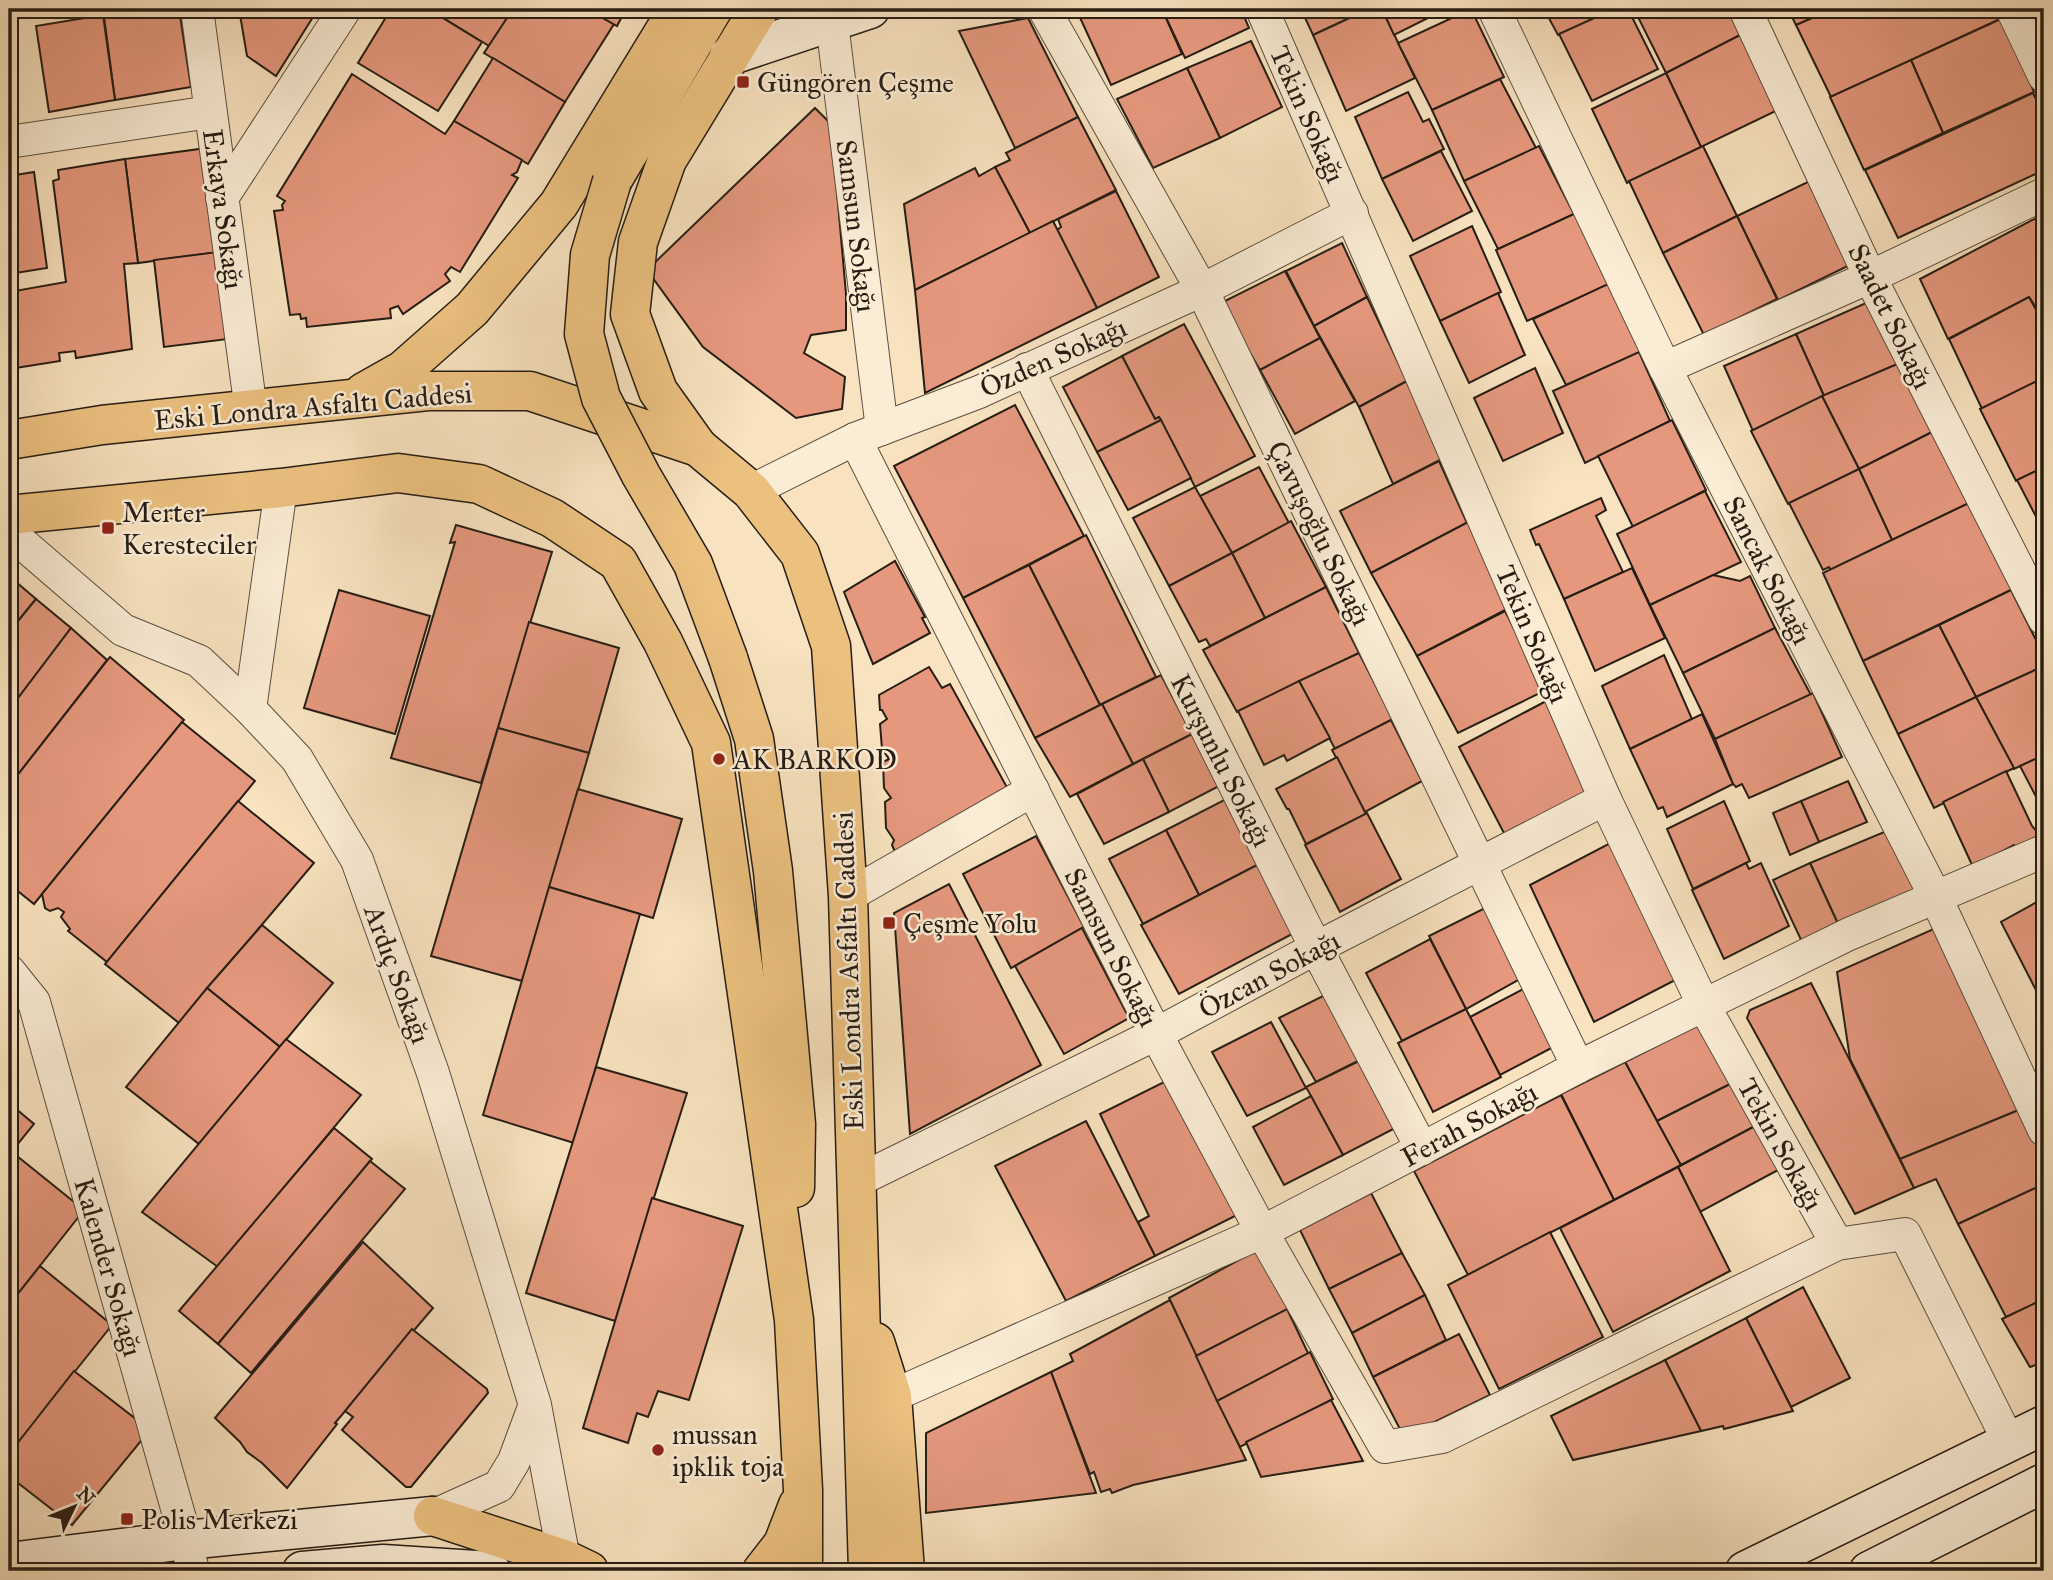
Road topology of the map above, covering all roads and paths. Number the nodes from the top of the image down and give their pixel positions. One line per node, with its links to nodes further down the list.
1 (197, 9): 15 (street, Erkaya Sokağı)
2 (345, 9): 18 (street)
3 (678, 9): 24 (main road)
4 (713, 9): 52 (main road, bridge)
5 (759, 9): 13 (main road)
6 (870, 9): 12 (street)
7 (1044, 9): 21 (street, Çavuşoğlu Sokağı)
8 (1262, 9): 19 (street, Tekin Sokağı)
9 (1494, 9): 22 (street, Sancak Sokağı)
10 (1745, 9): 20 (street, Saadet Sokağı)
11 (2012, 9): 14 (street)
12 (832, 23): 13 (street); 26 (street, Samsun Sokağı)
13 (729, 57): 28 (main road)
14 (2044, 76)
15 (210, 111): 16 (street); 18 (street, Erkaya Sokağı)
16 (9, 142)
17 (2044, 194): 20 (street)
18 (222, 198): 25 (street, Erkaya Sokağı)
19 (1352, 213): 21 (street, Özden Sokağı); 36 (street, Tekin Sokağı)
20 (1870, 277): 22 (street); 33 (street, Saadet Sokağı)
21 (1202, 290): 23 (street, Özden Sokağı); 38 (street, Çavuşoğlu Sokağı)
22 (1665, 368): 40 (street, Sancak Sokağı)
23 (1027, 369): 26 (street, Özden Sokağı); 41 (street, Kurşunlu Sokağı)
24 (352, 399): 25 (main road, Eski Londra Asfaltı Caddesi); 28 (main road, Eski Londra Asfaltı Caddesi)
25 (251, 410): 27 (main road, Eski Londra Asfaltı Caddesi)
26 (869, 434): 30 (street, Özden Sokağı); 35 (street, Samsun Sokağı)
27 (9, 440)
28 (698, 447): 30 (main road, Eski Londra Asfaltı Caddesi)
29 (281, 488): 31 (main road); 34 (street); 52 (main road)
30 (751, 491): 39 (main road, Eski Londra Asfaltı Caddesi)
31 (9, 515)
32 (9, 532): 34 (street, Ardıç Sokağı)
33 (2044, 620)
34 (250, 709): 54 (street, Ardıç Sokağı)
35 (1033, 790): 39 (street); 44 (street, Samsun Sokağı)
36 (1605, 799): 38 (street, Özcan Sokağı); 43 (street, Tekin Sokağı)
37 (2044, 851): 40 (street, Ferah Sokağı)
38 (1480, 864): 41 (street, Özcan Sokağı); 45 (street, Çavuşoğlu Sokağı)
39 (848, 896): 48 (main road, Eski Londra Asfaltı Caddesi)
40 (1936, 898): 43 (street, Ferah Sokağı); 46 (street, Sancak Sokağı)
41 (1316, 948): 44 (street, Özcan Sokağı); 47 (street, Kurşunlu Sokağı)
42 (9, 971): 61 (street, Kalender Sokağı)
43 (1704, 1006): 45 (street, Ferah Sokağı); 50 (street, Tekin Sokağı)
44 (1156, 1034): 48 (street, Özcan Sokağı); 49 (street, Samsun Sokağı)
45 (1577, 1067): 47 (street, Ferah Sokağı)
46 (2044, 1130)
47 (1423, 1149): 49 (street, Ferah Sokağı)
48 (855, 1182): 51 (main road, Eski Londra Asfaltı Caddesi)
49 (1262, 1232): 53 (street, Ferah Sokağı); 57 (street, Samsun Sokağı)
50 (1837, 1244): 56 (street, Tekin Sokağı); 57 (street, Tekin Sokağı)
51 (862, 1302): 53 (main road); 69 (main road, Eski Londra Asfaltı Caddesi)
52 (794, 1320): 59 (main road)
53 (892, 1396): 70 (main road)
54 (535, 1405): 60 (street); 64 (street, Ardıç Sokağı)
55 (2044, 1425): 56 (street)
56 (2009, 1442): 71 (street)
57 (1385, 1447)
58 (2044, 1483): 72 (street)
59 (803, 1490): 67 (main road); 68 (main road)
60 (433, 1516): 61 (street); 64 (main road)
61 (190, 1556): 63 (street)
62 (9, 1562): 63 (street)
63 (95, 1562)
64 (577, 1565)
65 (302, 1571): 66 (street)
66 (491, 1571)
67 (762, 1571)
68 (803, 1571)
69 (868, 1571)
70 (905, 1571)
71 (1745, 1571)
72 (1869, 1571)

